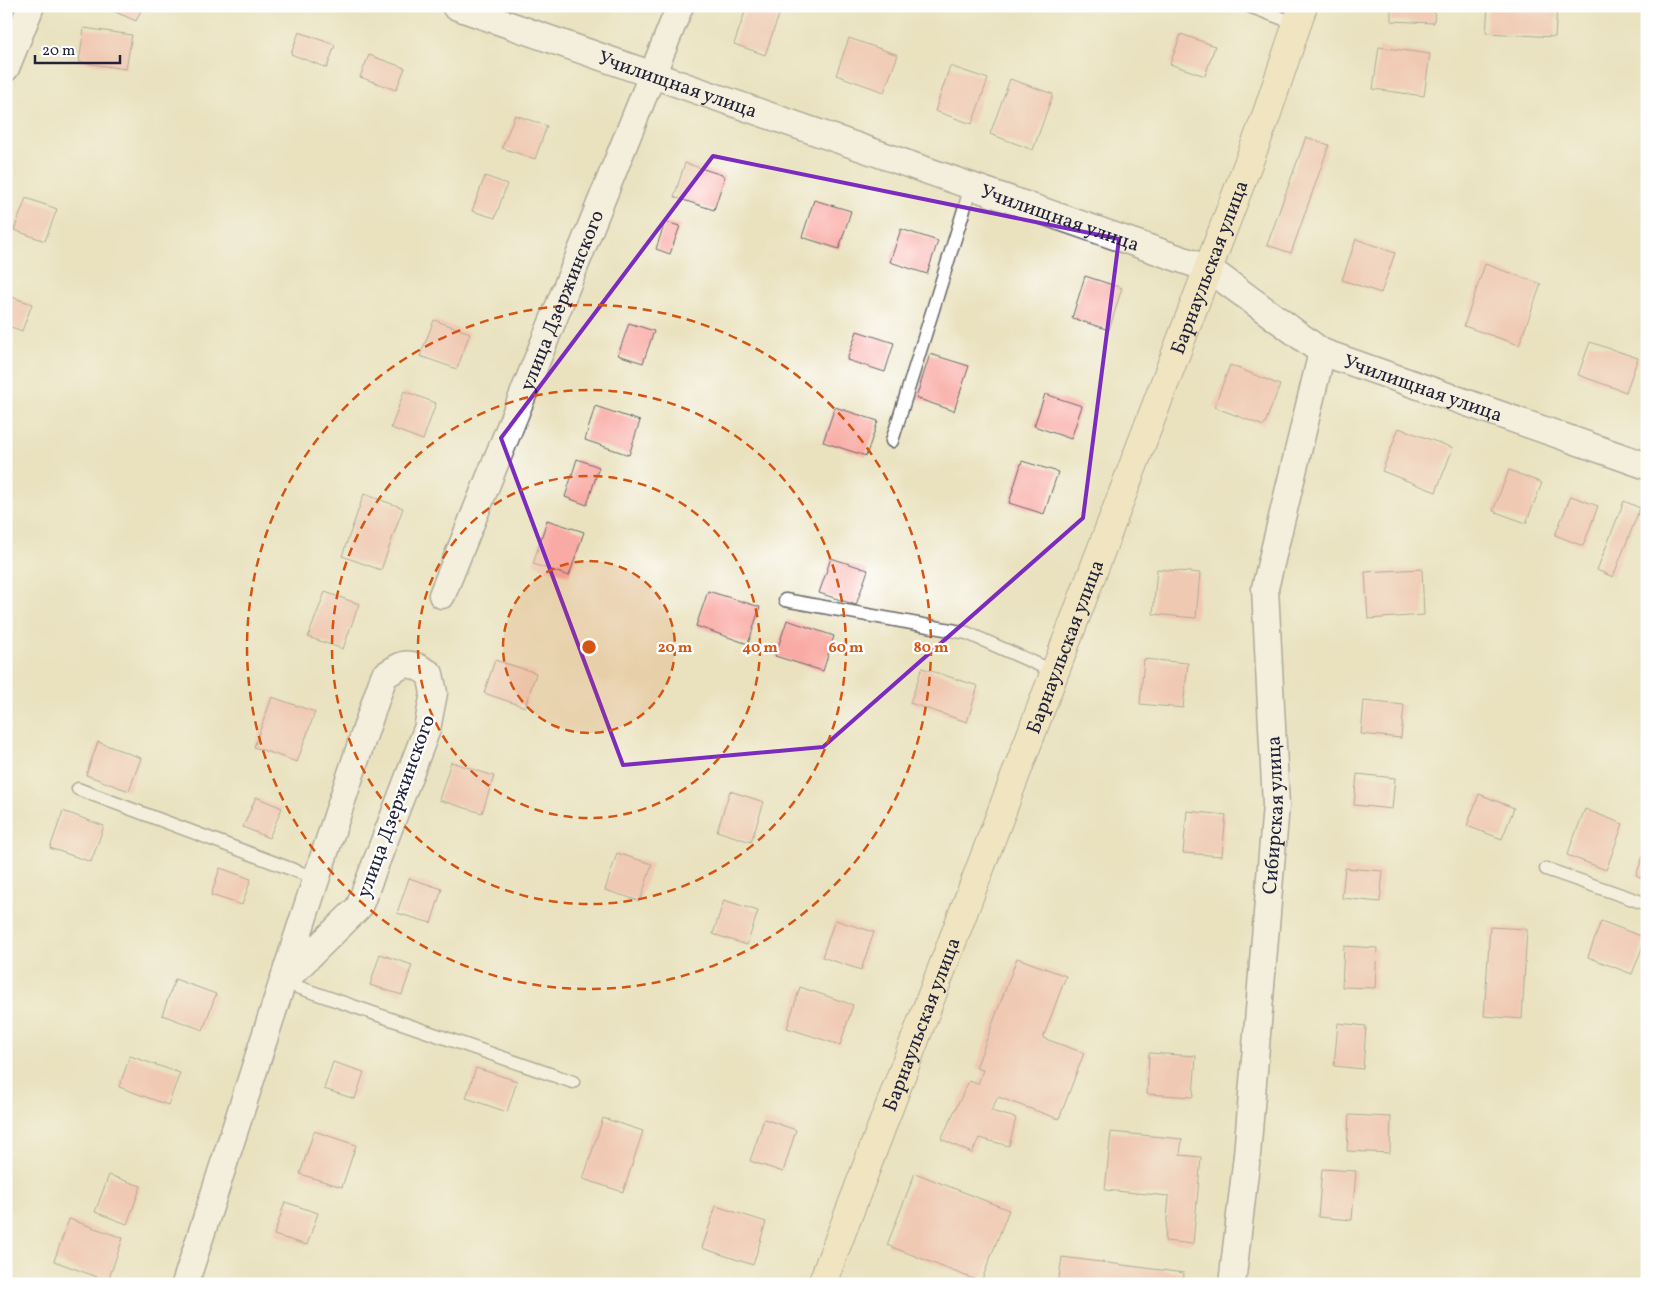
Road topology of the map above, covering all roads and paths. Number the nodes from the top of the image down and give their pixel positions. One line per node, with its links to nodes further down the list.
1 (31, 6): 6 (street)
2 (455, 6): 7 (street, Училищная улица)
3 (680, 6): 7 (street, улица Дзержинского)
4 (1249, 6): 5 (lane)
5 (1300, 15): 9 (street, Барнаульская улица)
6 (6, 68)
7 (651, 75): 8 (street, Училищная улица); 13 (street, улица Дзержинского)
8 (971, 187): 9 (street, Училищная улица); 11 (lane)
9 (1208, 269): 10 (street, Училищная улица); 15 (street, Барнаульская улица)
10 (1322, 352): 12 (street, Училищная улица); 24 (street, Сибирская улица)
11 (892, 441)
12 (1647, 466)
13 (442, 595)
14 (785, 600): 15 (lane)
15 (1056, 672): 23 (street, Барнаульская улица)
16 (78, 789): 18 (lane)
17 (1546, 869): 19 (lane)
18 (315, 878): 20 (street, улица Дзержинского); 20 (street, улица Дзержинского)
19 (1647, 904)
20 (283, 982): 21 (lane); 22 (street, улица Дзержинского)
21 (573, 1082)
22 (185, 1284)
23 (822, 1284)
24 (1232, 1284)

